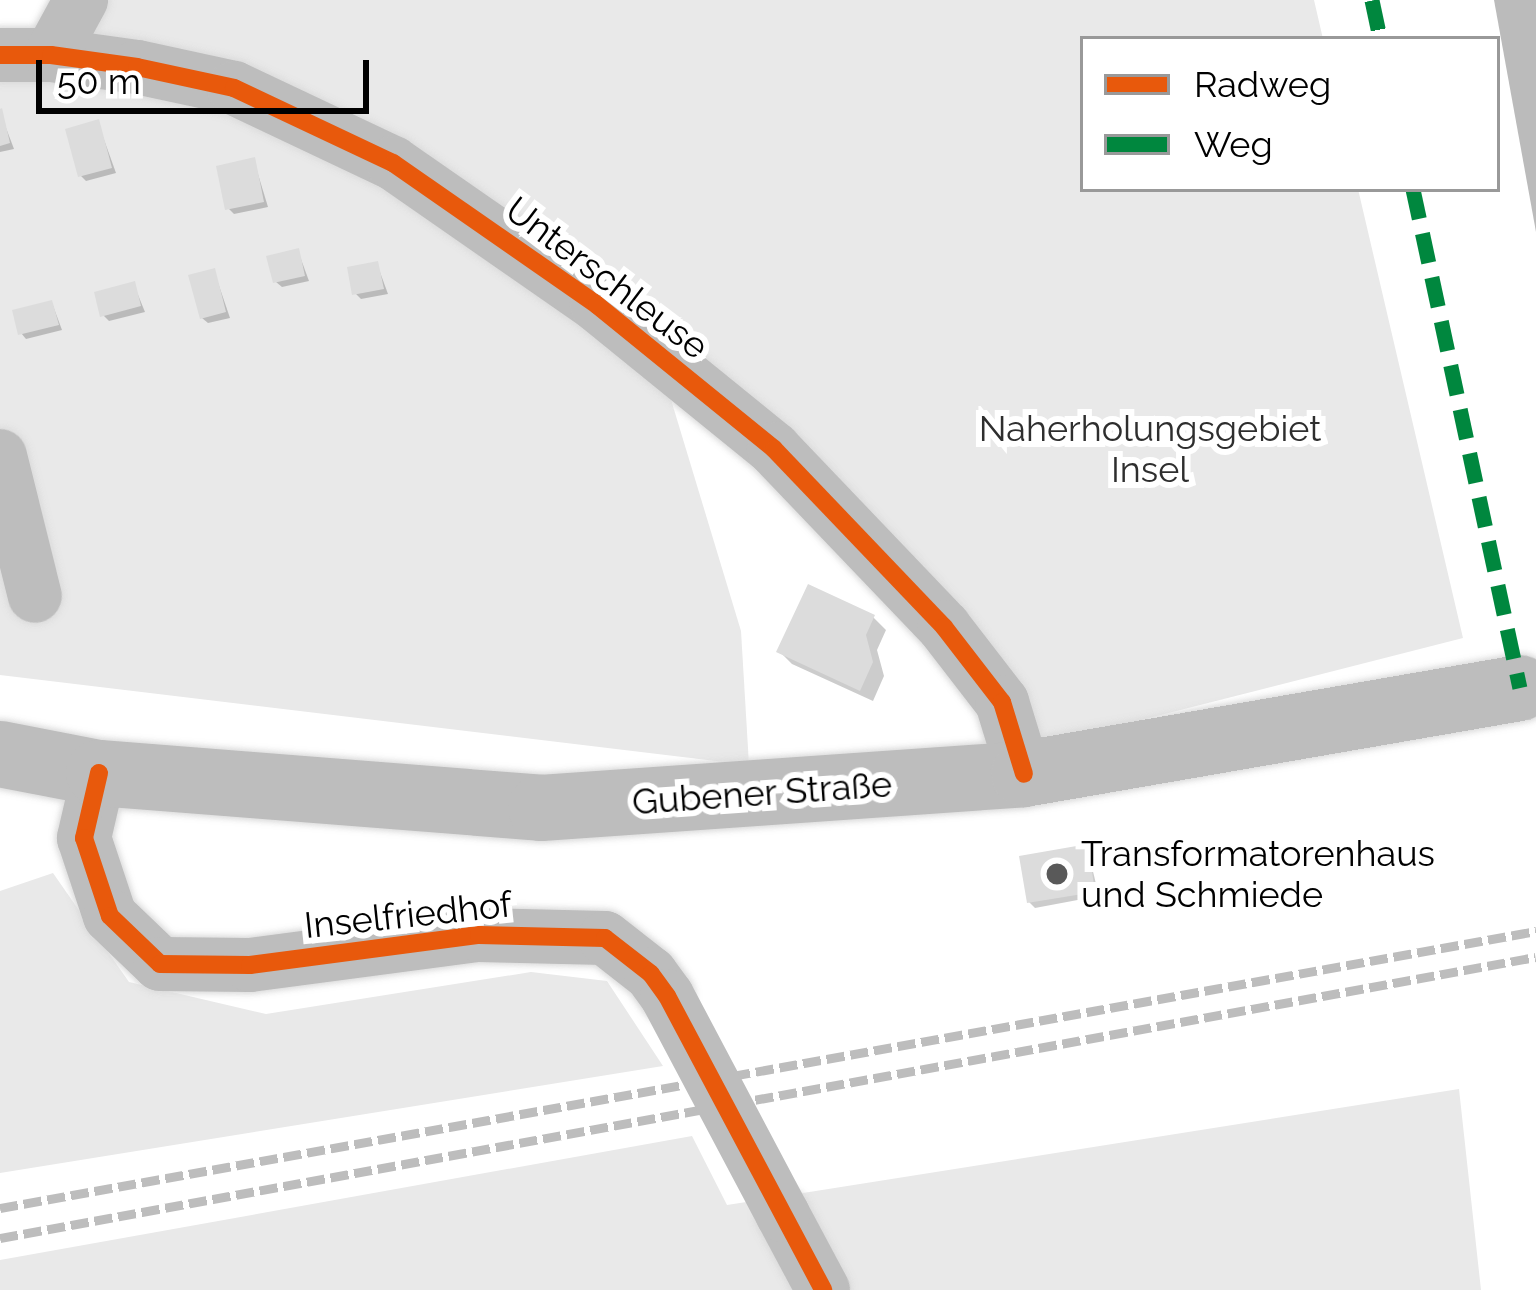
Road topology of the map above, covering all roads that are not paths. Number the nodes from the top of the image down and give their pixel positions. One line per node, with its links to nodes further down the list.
1 (81, 0): 2 (street, Unterschleuse)
2 (26, 55): 8 (street, Unterschleuse)
3 (0, 456): 4 (street)
4 (35, 596)
5 (1520, 688): 8 (main road, Gubener Straße)
6 (0, 754): 7 (main road, Gubener Straße)
7 (99, 773): 8 (main road, Gubener Straße); 9 (street, Inselfriedhof, bridge)
8 (1024, 774)
9 (823, 1290)

